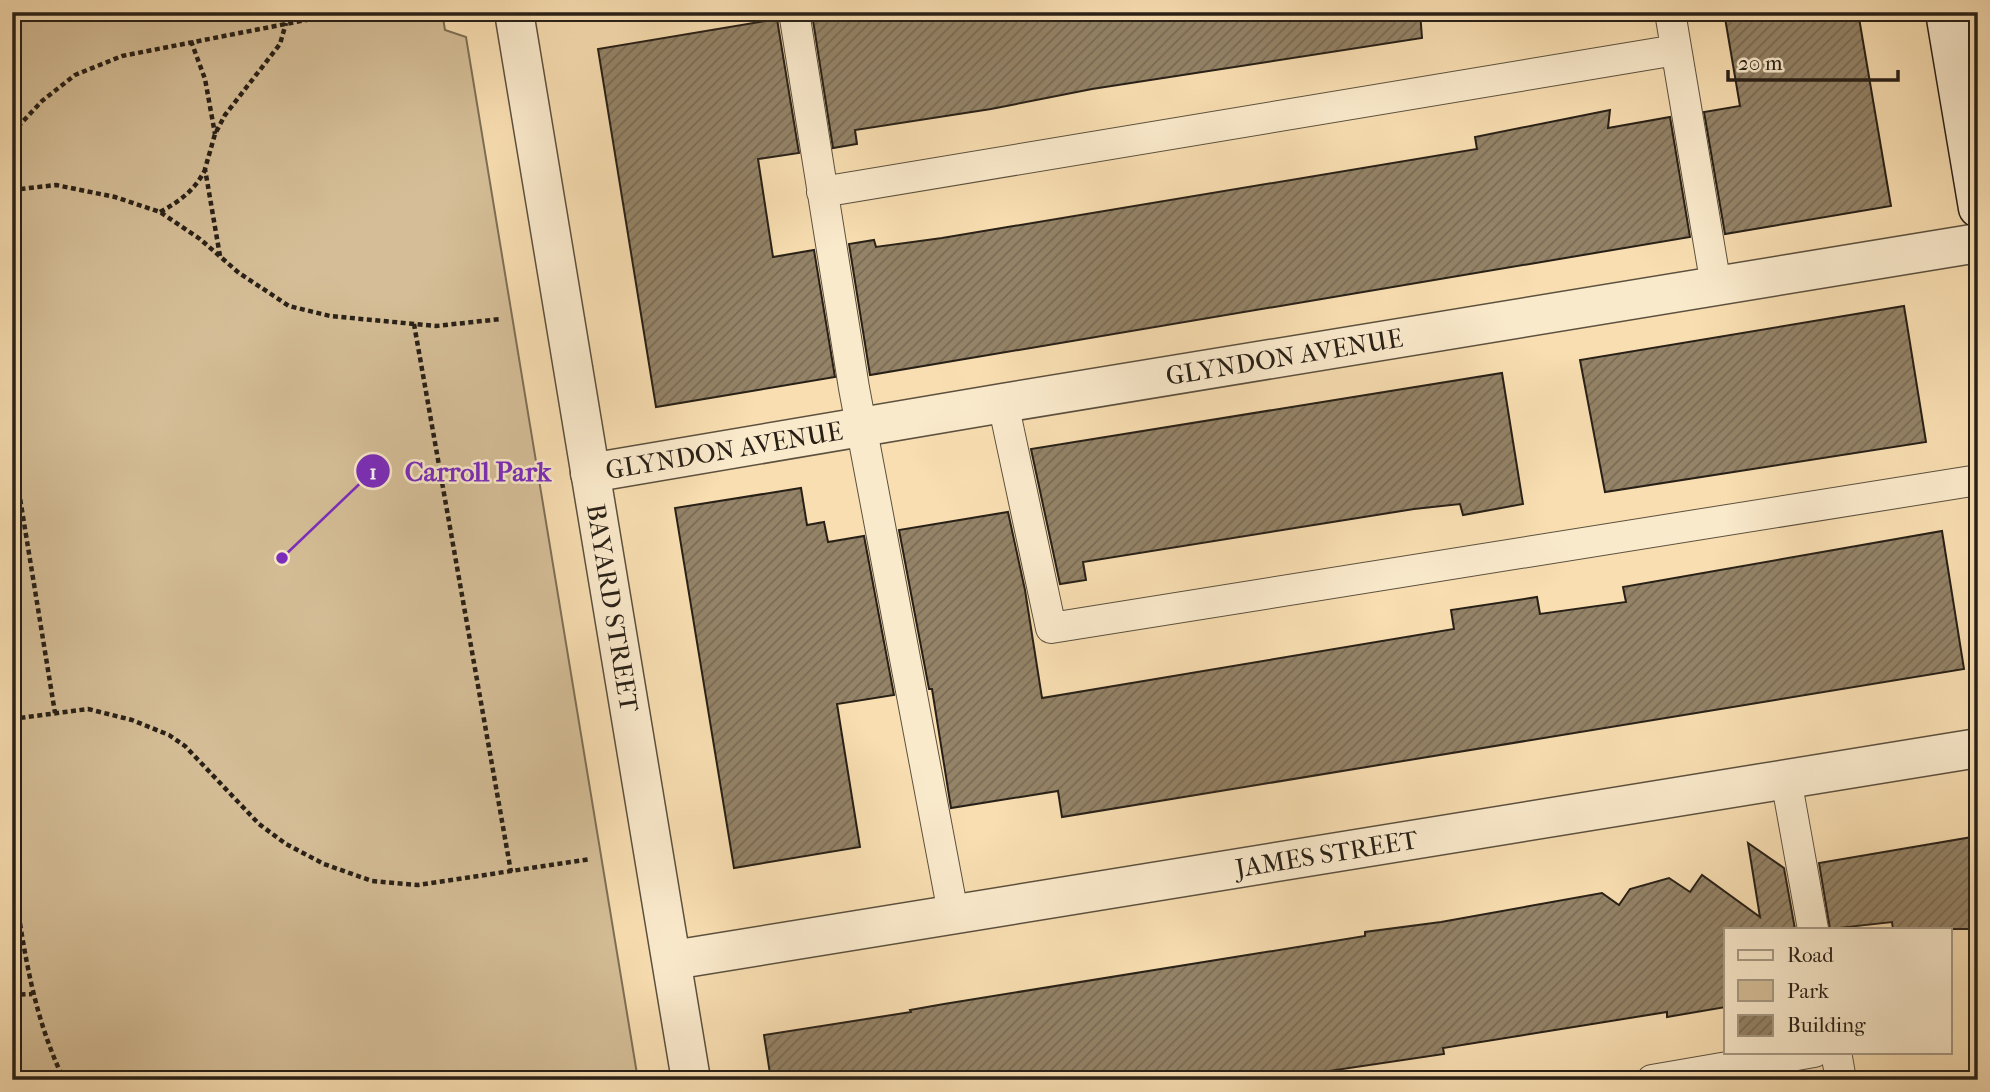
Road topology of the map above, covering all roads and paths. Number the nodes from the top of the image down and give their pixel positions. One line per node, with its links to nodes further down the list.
1 (347, 12): 6 (path)
2 (514, 12): 24 (street, BAYARD STREET)
3 (794, 12): 13 (lane)
4 (1670, 12): 8 (lane)
5 (1956, 21): 14 (street)
6 (286, 23): 7 (path); 10 (path)
7 (191, 41): 9 (path); 10 (path)
8 (1676, 50): 13 (lane); 18 (lane)
9 (12, 132)
10 (215, 134): 11 (path)
11 (205, 169): 15 (path); 17 (path)
12 (12, 190): 15 (path)
13 (822, 192): 22 (lane)
14 (1978, 208)
15 (160, 212): 17 (path)
16 (1978, 243): 18 (street, GLYNDON AVENUE)
17 (220, 257): 20 (path)
18 (1716, 286): 21 (street, GLYNDON AVENUE)
19 (501, 318): 20 (path)
20 (414, 324): 31 (path)
21 (1003, 403): 22 (street, GLYNDON AVENUE); 25 (lane)
22 (861, 427): 24 (street, GLYNDON AVENUE); 33 (lane)
23 (12, 449): 26 (path)
24 (590, 473): 35 (street, BAYARD STREET)
25 (1978, 480)
26 (55, 713): 27 (path); 31 (path)
27 (12, 719)
28 (1978, 748): 29 (street, JAMES STREET)
29 (1786, 779): 33 (street, JAMES STREET); 34 (lane)
30 (591, 859): 31 (path)
31 (511, 872)
32 (12, 873): 36 (path)
33 (953, 914): 35 (street, JAMES STREET)
34 (1813, 928)
35 (673, 960): 41 (street, BAYARD STREET)
36 (32, 994): 37 (path); 40 (path)
37 (12, 995)
38 (1803, 1054): 42 (lane)
39 (1836, 1054): 43 (lane)
40 (64, 1080)
41 (691, 1080)
42 (1652, 1080)
43 (1841, 1080)

